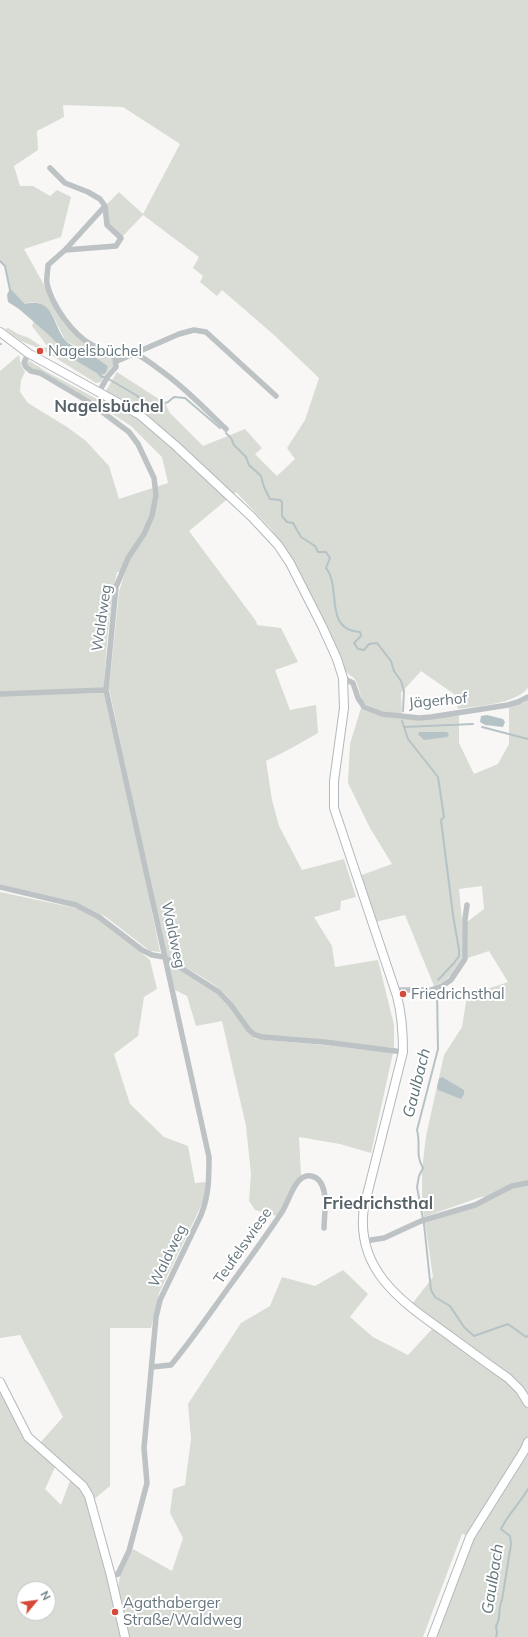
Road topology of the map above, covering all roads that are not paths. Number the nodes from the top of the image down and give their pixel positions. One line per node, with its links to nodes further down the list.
1 (50, 168): 2 (street)
2 (105, 206): 3 (street); 3 (street)
3 (65, 250): 7 (street)
4 (0, 332): 5 (main road)
5 (28, 353): 8 (main road); 12 (street, Waldweg)
6 (136, 354): 7 (street); 9 (street); 10 (street)
7 (117, 361): 8 (street)
8 (99, 392): 11 (main road)
9 (276, 396)
10 (226, 429)
11 (343, 678): 14 (street, Jägerhof); 18 (main road)
12 (106, 690): 13 (street); 17 (street, Waldweg)
13 (0, 694)
14 (528, 697)
15 (0, 887): 17 (street)
16 (467, 905): 18 (street)
17 (164, 957): 19 (street); 23 (street, Waldweg)
18 (395, 990): 19 (main road)
19 (403, 1052): 22 (main road)
20 (528, 1183): 22 (street)
21 (324, 1228): 23 (street, Teufelswiese)
22 (365, 1241): 25 (main road)
23 (152, 1367): 27 (street, Waldweg)
24 (0, 1382): 27 (main road)
25 (528, 1403)
26 (528, 1442): 29 (main road)
27 (111, 1576): 28 (main road)
28 (125, 1637)
29 (432, 1637)

